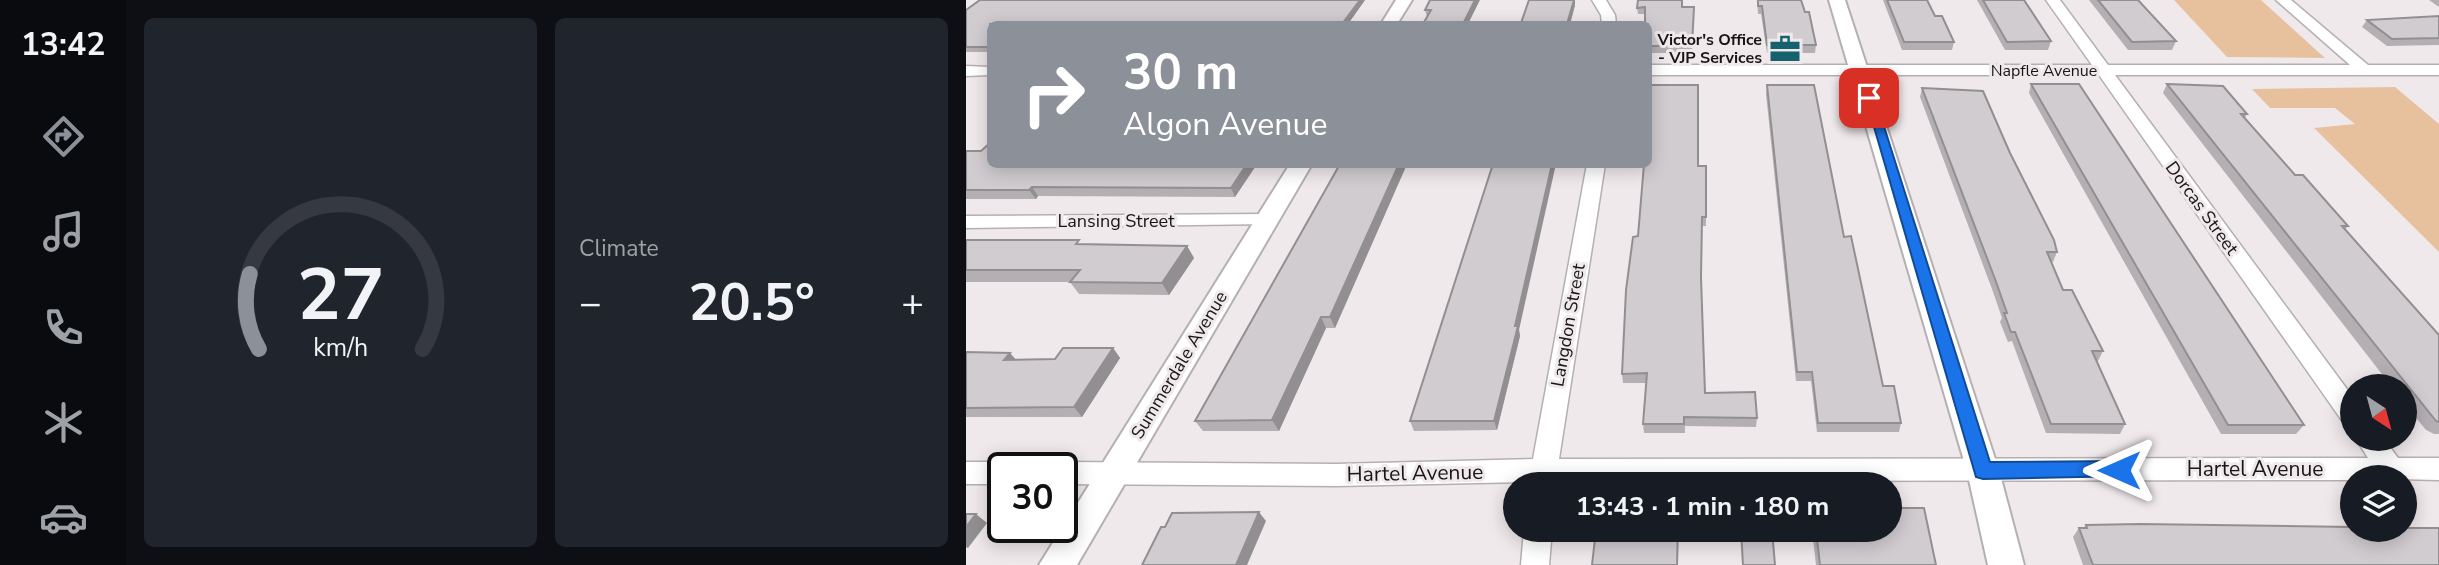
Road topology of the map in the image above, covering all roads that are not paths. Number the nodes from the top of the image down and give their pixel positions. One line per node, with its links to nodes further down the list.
1 (1404, 0): 6 (street)
2 (1599, 0): 7 (street)
3 (1837, 0): 14 (street)
4 (2053, 0): 9 (street, Dorcas Street)
5 (2283, 0): 13 (street)
6 (1391, 21)
7 (1609, 21)
8 (1652, 70): 14 (street, Napfle Avenue)
9 (2103, 70): 13 (street, Napfle Avenue); 14 (street, Napfle Avenue); 19 (street, Dorcas Street)
10 (2439, 70): 13 (street, Napfle Avenue)
11 (966, 71): 12 (street)
12 (987, 71)
13 (2365, 71)
14 (1861, 72): 23 (street)
15 (1298, 168): 17 (street, Summerdale Avenue)
16 (1595, 168): 25 (street, Langdon Street)
17 (1266, 220): 18 (street, Lansing Street); 24 (street, Summerdale Avenue)
18 (966, 222)
19 (2340, 398)
20 (2340, 469): 23 (street, Hartel Avenue)
21 (2417, 470): 22 (street, Hartel Avenue)
22 (2439, 470)
23 (1983, 471): 26 (street, Hartel Avenue); 34 (street)
24 (1115, 472): 29 (street, Hartel Avenue); 30 (street, Hartel Avenue); 32 (street, Summerdale Avenue)
25 (1543, 472)
26 (1902, 472)
27 (966, 473): 28 (street)
28 (987, 473)
29 (1078, 473)
30 (1503, 477)
31 (1537, 542): 33 (street)
32 (1058, 565)
33 (1535, 565)
34 (2006, 565)

